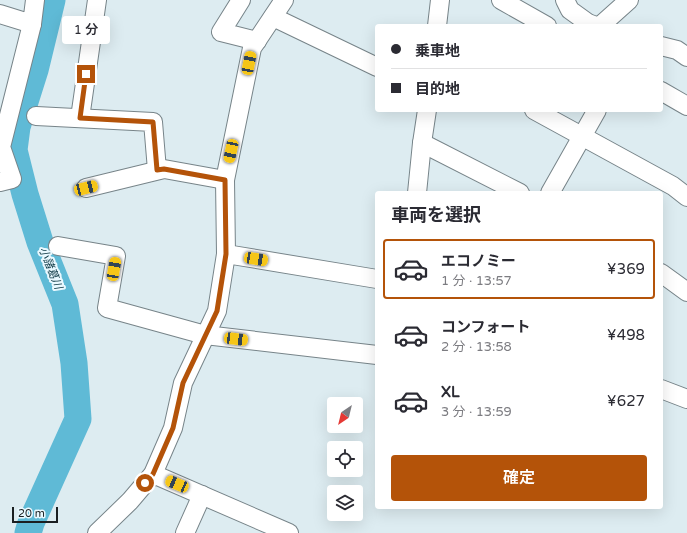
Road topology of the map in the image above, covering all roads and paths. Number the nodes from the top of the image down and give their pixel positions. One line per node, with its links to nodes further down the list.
1 (36, 0): 11 (street)
2 (97, 0): 26 (street)
3 (241, 0): 16 (street)
4 (284, 0): 10 (street)
5 (440, 0): 12 (street)
6 (501, 0): 13 (street)
7 (565, 0): 14 (street)
8 (629, 0): 15 (street)
9 (0, 14): 11 (street)
10 (273, 17): 16 (street); 19 (street)
11 (32, 24): 31 (street)
12 (437, 24)
13 (543, 24)
14 (591, 24)
15 (602, 24)
16 (257, 41): 30 (street)
17 (663, 46): 18 (street)
18 (687, 57)
19 (375, 66)
20 (663, 92): 21 (street)
21 (687, 106)
22 (427, 112): 28 (street)
23 (538, 112): 27 (street)
24 (596, 112): 27 (street)
25 (36, 116): 26 (street)
26 (80, 118): 29 (street)
27 (582, 137): 35 (street); 36 (street)
28 (422, 143): 33 (street); 34 (street)
29 (157, 170): 30 (street); 32 (street)
30 (225, 180): 38 (street)
31 (0, 182)
32 (86, 188)
33 (417, 191)
34 (516, 191)
35 (551, 191)
36 (687, 197)
37 (58, 246): 42 (street)
38 (226, 254): 40 (street); 42 (street)
39 (663, 274): 41 (street)
40 (375, 279)
41 (687, 292)
42 (205, 335): 43 (street); 46 (street)
43 (375, 355)
44 (663, 390): 45 (street)
45 (687, 399)
46 (153, 474): 47 (street); 48 (street)
47 (202, 495): 49 (street); 50 (street)
48 (97, 533)
49 (185, 533)
50 (289, 533)

